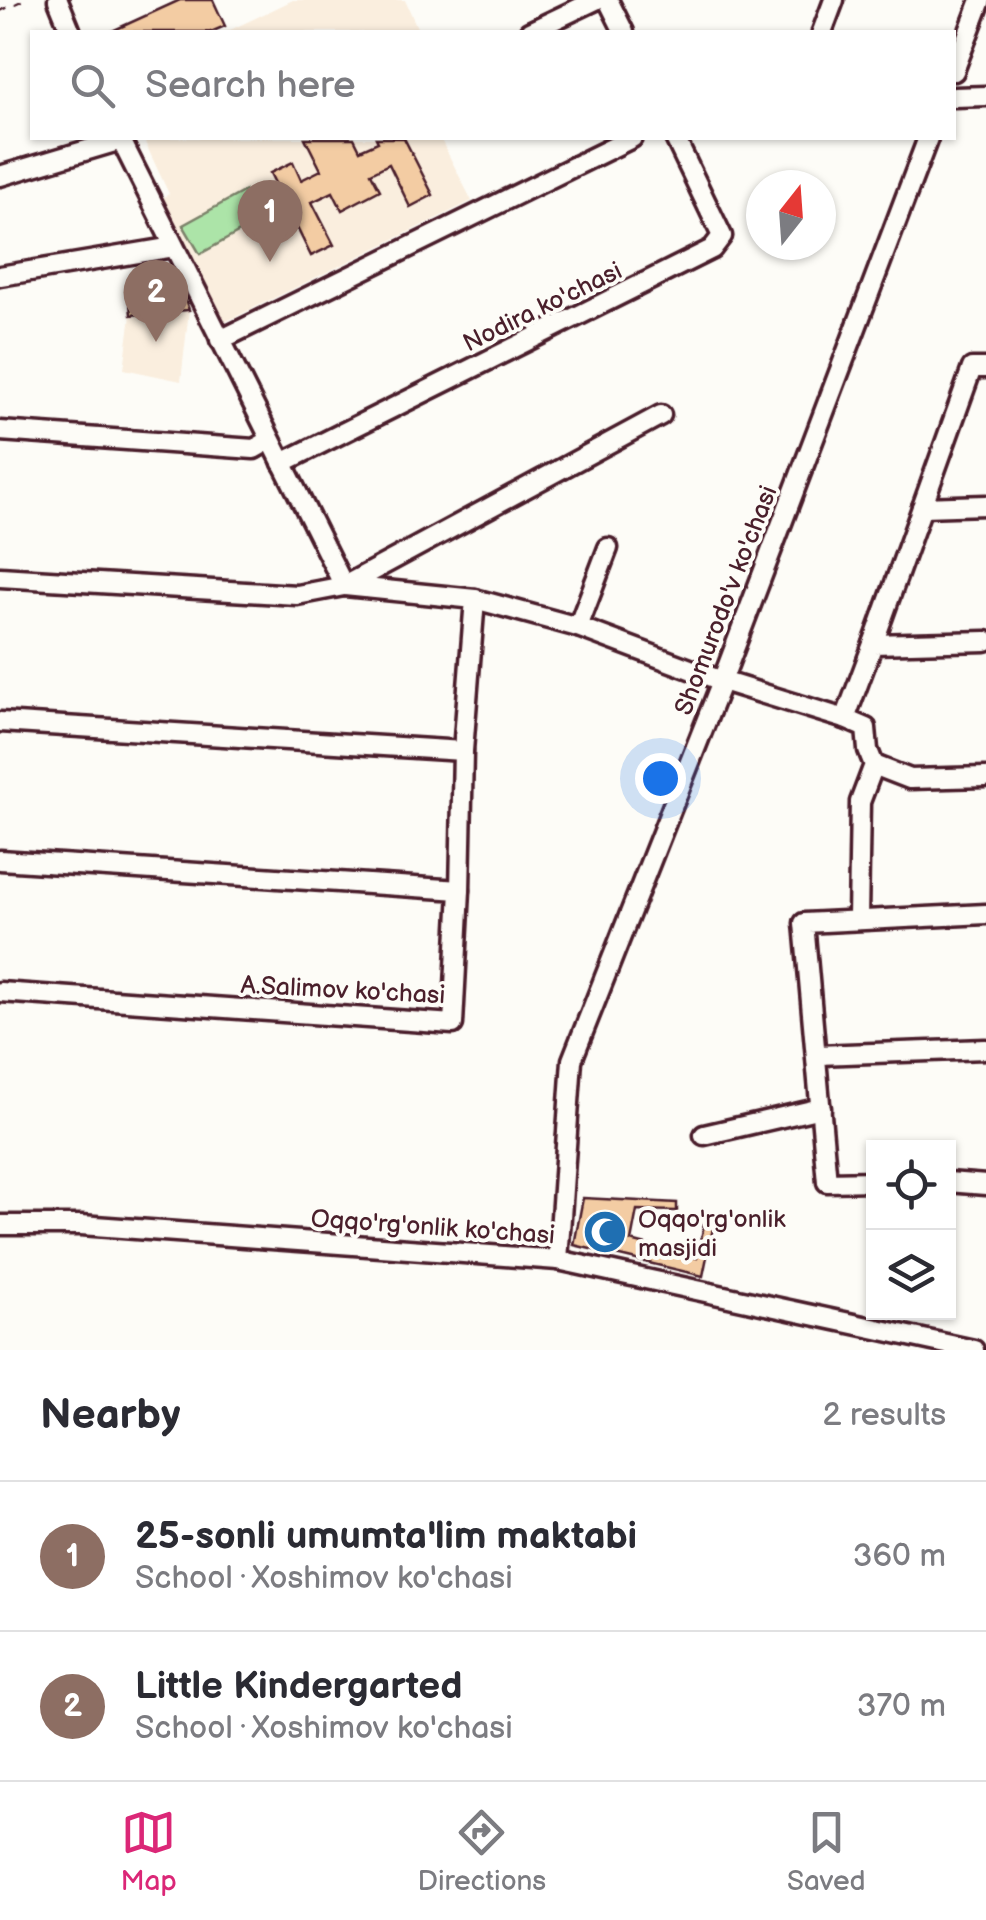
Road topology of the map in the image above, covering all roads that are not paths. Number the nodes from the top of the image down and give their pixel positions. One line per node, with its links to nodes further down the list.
1 (58, 0): 6 (street)
2 (596, 0): 7 (street)
3 (608, 0): 8 (street)
4 (834, 0): 9 (street)
5 (980, 0): 10 (street)
6 (70, 30)
7 (533, 30)
8 (623, 30)
9 (823, 30)
10 (956, 66)
11 (986, 96): 12 (street)
12 (956, 97)
13 (118, 140): 18 (street)
14 (121, 140): 19 (street)
15 (628, 140): 21 (street)
16 (676, 140): 26 (street, Nodira ko'chasi)
17 (927, 140): 36 (street, Shomurodo'v ko'chasi)
18 (0, 176)
19 (174, 247): 20 (street); 21 (street)
20 (0, 276)
21 (220, 340): 25 (street)
22 (986, 368): 28 (street)
23 (661, 415): 31 (street)
24 (0, 431): 25 (street)
25 (270, 440): 26 (street)
26 (282, 463): 31 (street)
27 (986, 506): 28 (street)
28 (922, 507): 35 (street)
29 (608, 548): 33 (street)
30 (0, 578): 31 (street)
31 (344, 586): 32 (street)
32 (476, 600): 33 (street); 39 (street)
33 (578, 628): 36 (street)
34 (986, 641): 35 (street)
35 (873, 644): 37 (street)
36 (722, 681): 37 (street); 55 (street, Shomurodo'v ko'chasi)
37 (845, 719): 40 (street)
38 (0, 722): 39 (street)
39 (463, 751): 43 (street)
40 (874, 765): 41 (street); 45 (street)
41 (986, 777)
42 (0, 860): 43 (street)
43 (460, 890): 46 (street, A.Salimov ko'chasi)
44 (986, 914): 45 (street)
45 (858, 918): 48 (street)
46 (0, 992)
47 (986, 1048): 48 (street)
48 (817, 1055): 49 (street)
49 (821, 1108): 50 (street); 51 (street)
50 (704, 1135)
51 (866, 1181)
52 (956, 1182): 53 (street)
53 (986, 1184)
54 (0, 1225): 55 (street, Oqqo'rg'onlik ko'chasi)
55 (558, 1260): 56 (street, Oqqo'rg'onlik ko'chasi)
56 (974, 1350)

